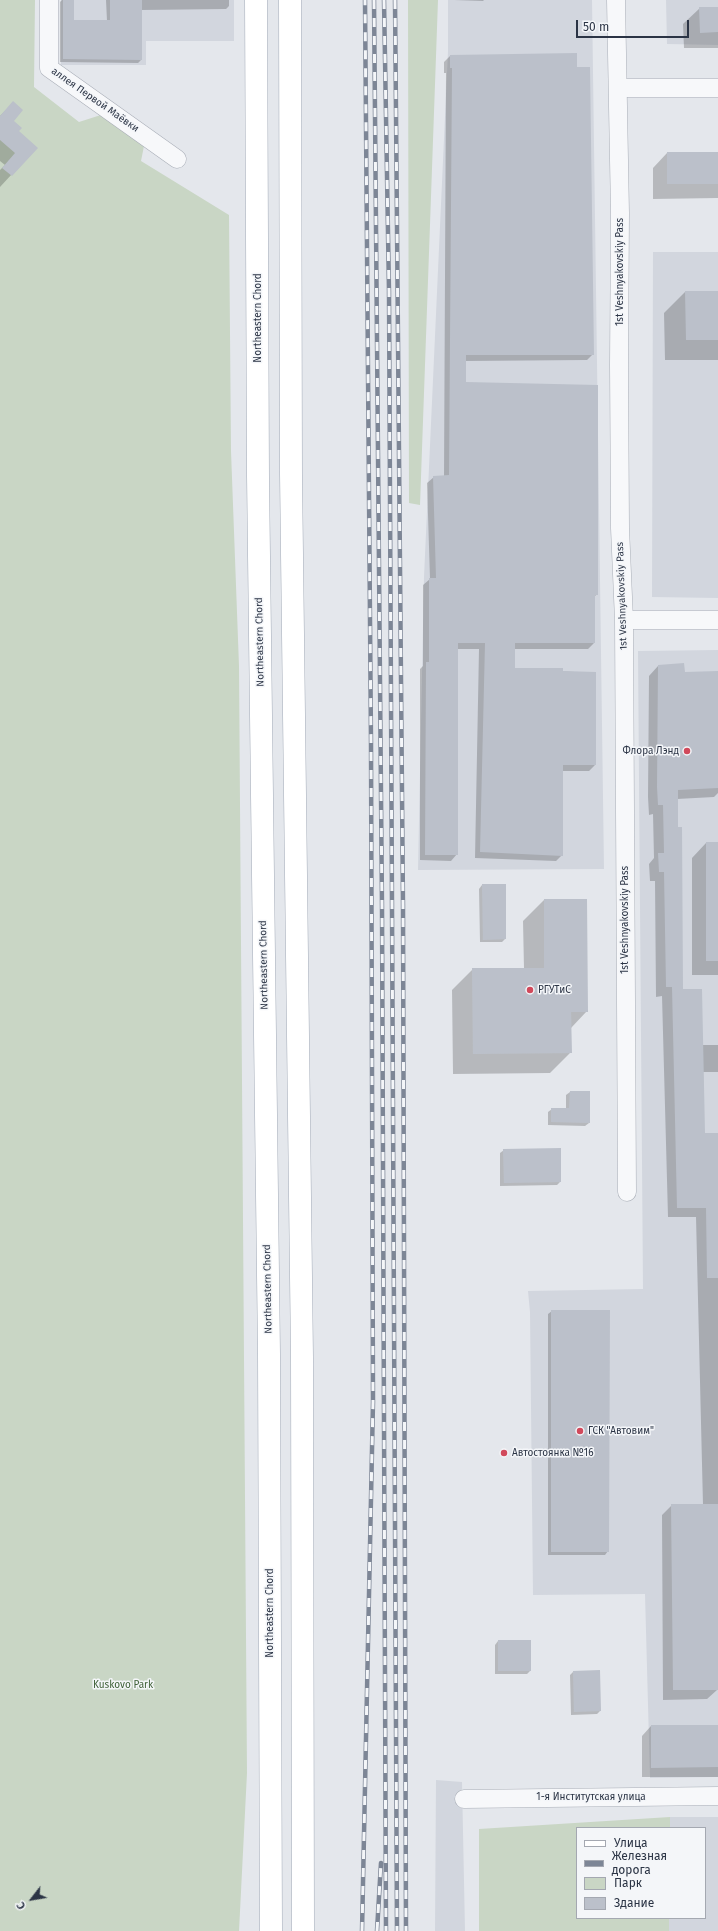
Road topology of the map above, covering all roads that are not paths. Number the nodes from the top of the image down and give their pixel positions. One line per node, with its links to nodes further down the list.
1 (49, 0): 9 (street, аллея Первой Маёвки)
2 (251, 0): 6 (main road)
3 (256, 0): 6 (main road, Northeastern Chord)
4 (290, 0): 16 (main road)
5 (616, 0): 7 (street, 1st Veshnyakovskiy Pass)
6 (256, 35): 15 (main road, Northeastern Chord)
7 (618, 88): 8 (street); 10 (street, 1st Veshnyakovskiy Pass)
8 (718, 88)
9 (177, 159)
10 (624, 620): 11 (street); 12 (street, 1st Veshnyakovskiy Pass)
11 (718, 620)
12 (627, 1192)
13 (718, 1796): 14 (street, 1-я Институтская улица)
14 (464, 1799)
15 (270, 1931)
16 (303, 1931)

